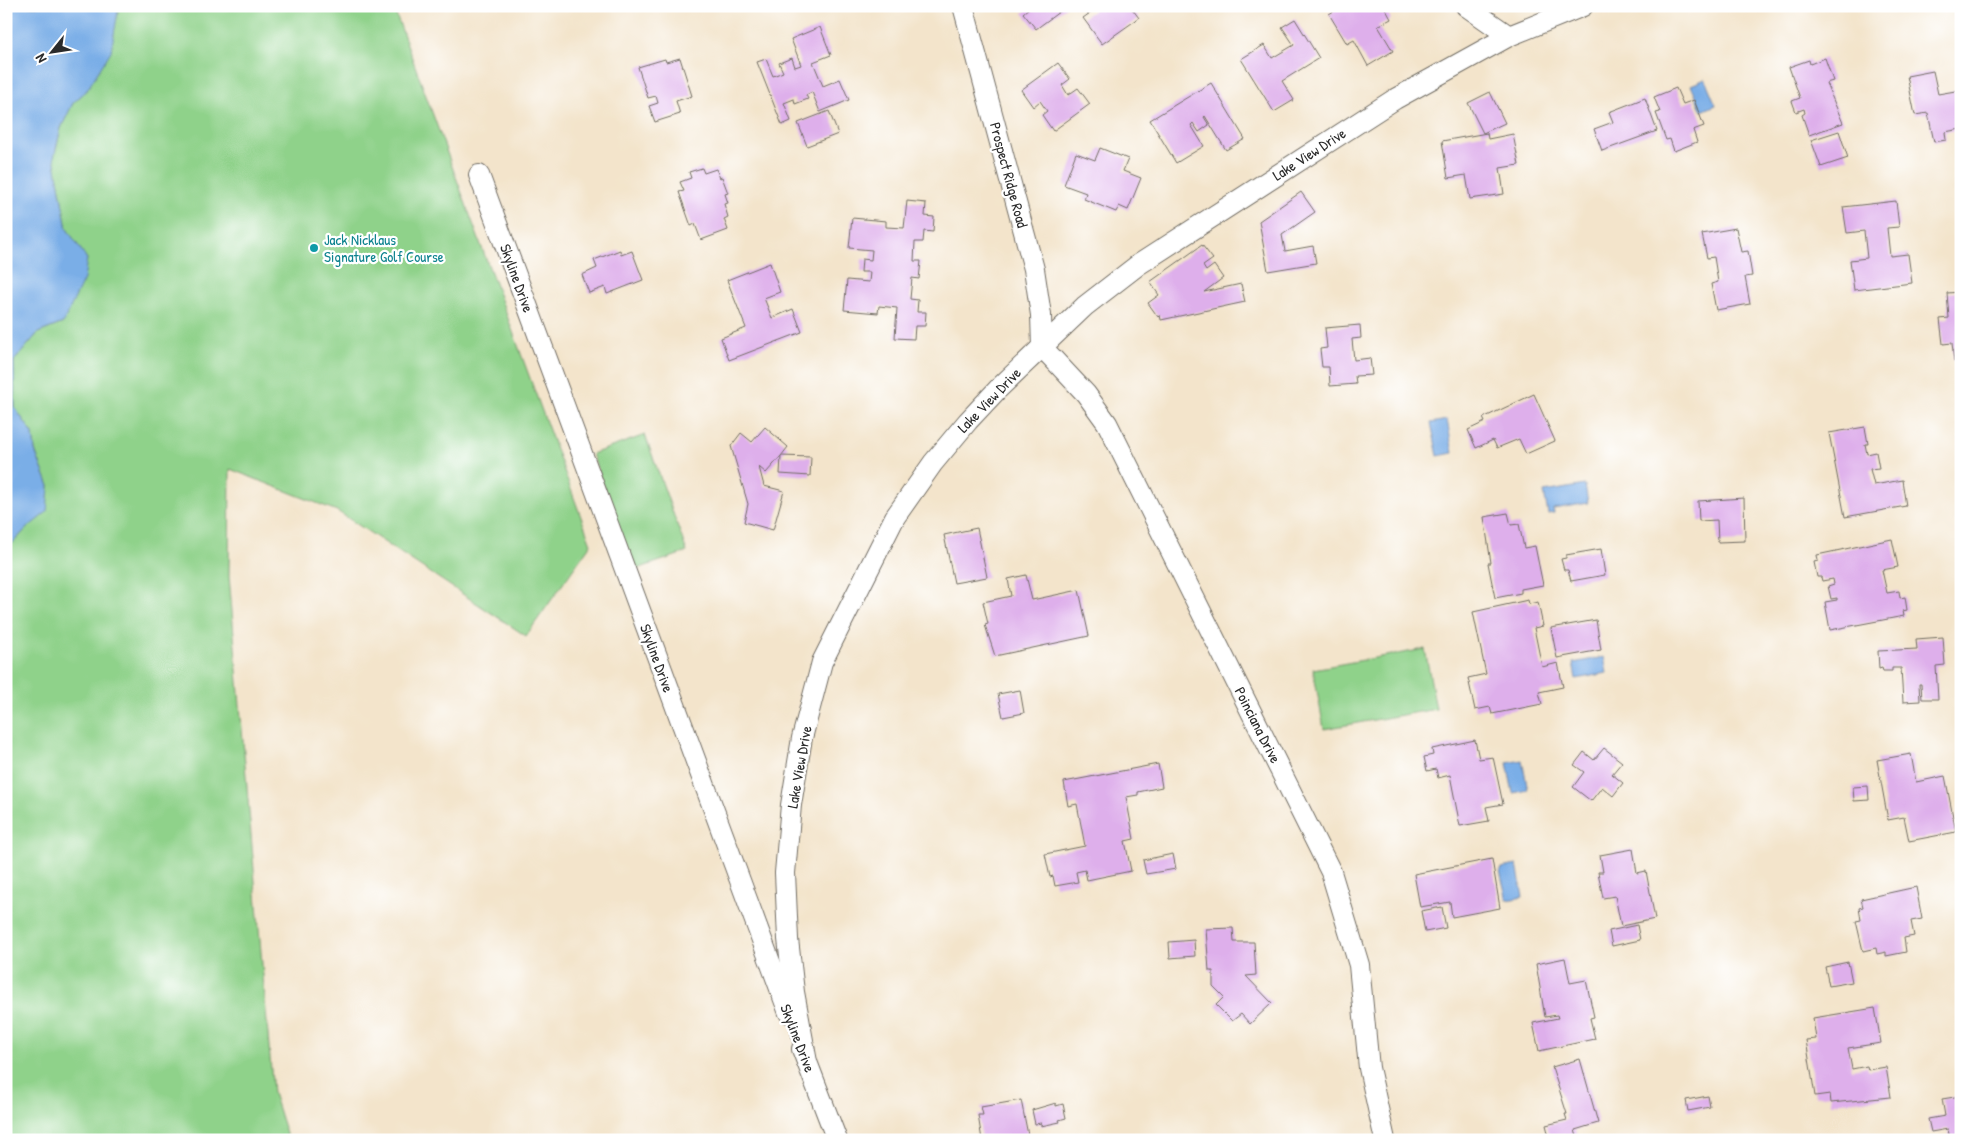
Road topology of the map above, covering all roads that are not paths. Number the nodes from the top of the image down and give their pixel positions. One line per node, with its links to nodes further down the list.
1 (963, 6): 6 (street, Prospect Ridge Road)
2 (1466, 6): 4 (street)
3 (1584, 6): 4 (street, Lake View Drive)
4 (1509, 36): 6 (street, Lake View Drive)
5 (479, 175): 7 (street, Skyline Drive)
6 (1042, 347): 7 (street, Lake View Drive); 9 (street, Poinciana Drive)
7 (807, 1062): 8 (street, Skyline Drive)
8 (837, 1140)
9 (1385, 1140)

